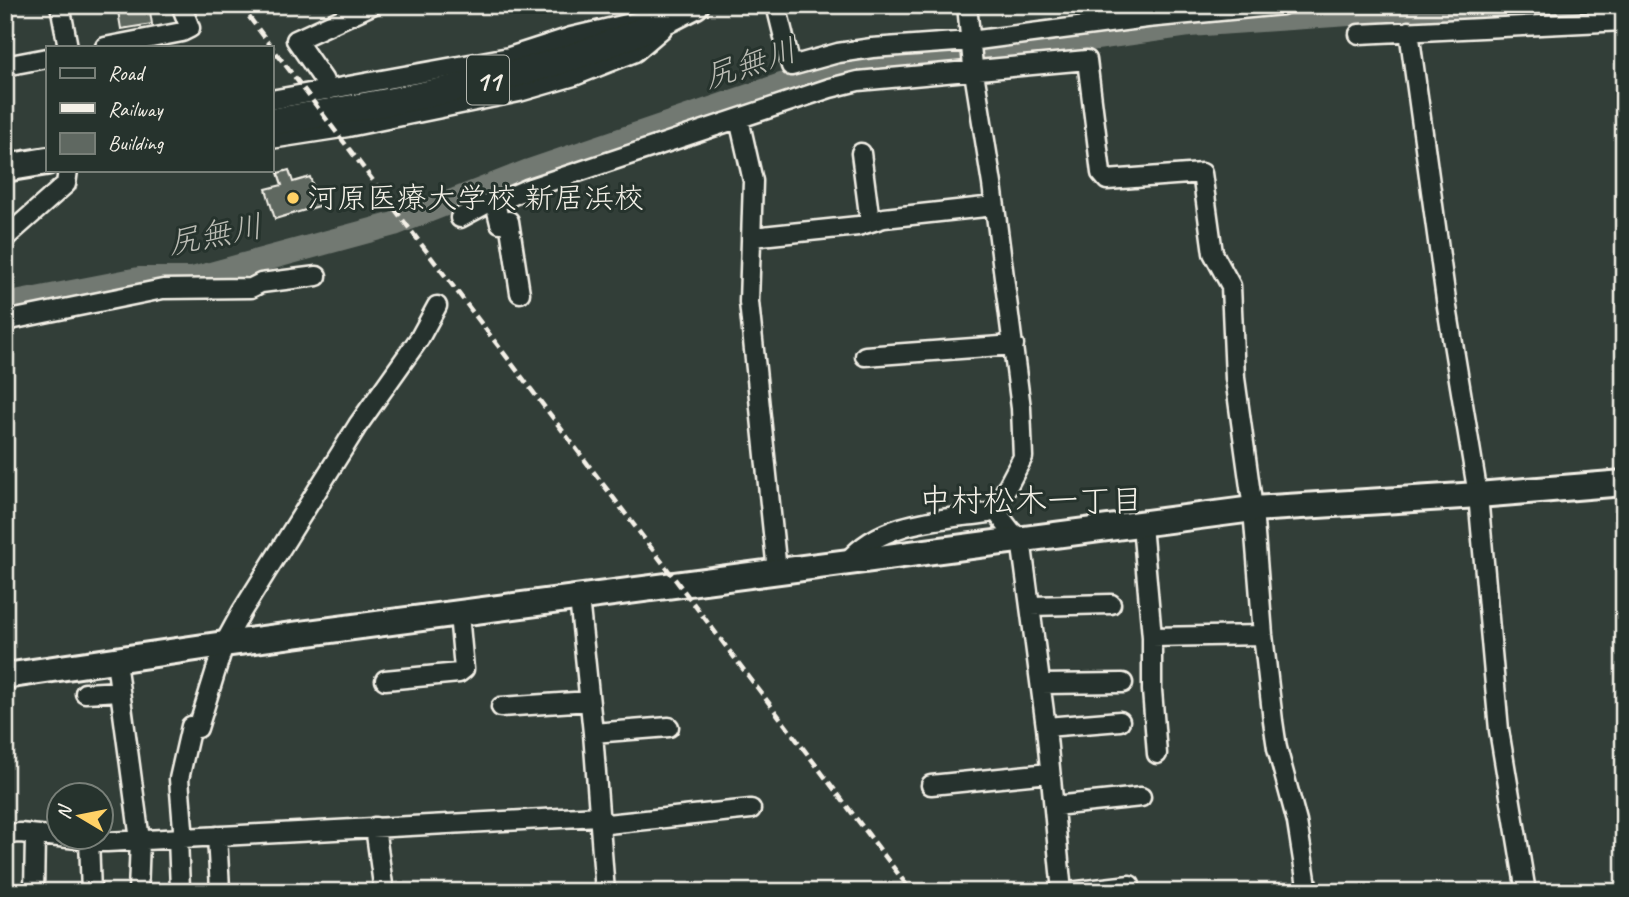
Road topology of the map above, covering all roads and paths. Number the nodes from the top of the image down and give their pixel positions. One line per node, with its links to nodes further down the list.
1 (60, 5): 13 (street)
2 (181, 5): 14 (street)
3 (372, 5): 18 (street)
4 (776, 5): 12 (street)
5 (967, 5): 12 (street)
6 (1282, 5): 7 (street)
7 (1253, 7): 12 (street)
8 (688, 9): 18 (street); 21 (main road, 11); 22 (street)
9 (1624, 21): 10 (street)
10 (1409, 31): 11 (street); 40 (street)
11 (1359, 34)
12 (971, 43): 17 (street)
13 (68, 46)
14 (110, 46)
15 (46, 58): 16 (street)
16 (5, 66)
17 (973, 68): 20 (street); 28 (street); 41 (street)
18 (328, 90): 19 (street)
19 (273, 100)
20 (739, 119): 27 (street); 31 (street)
21 (273, 122)
22 (273, 139)
23 (861, 153): 30 (street)
24 (46, 161): 25 (main road)
25 (5, 168)
26 (68, 172): 32 (street)
27 (495, 203): 29 (street); 34 (street)
28 (994, 206): 30 (street); 37 (street)
29 (460, 218)
30 (870, 222): 31 (street)
31 (752, 237): 46 (street)
32 (5, 238)
33 (317, 276): 36 (street)
34 (520, 293)
35 (437, 306): 53 (street)
36 (5, 321)
37 (1014, 345): 38 (street); 42 (street)
38 (865, 356)
39 (1624, 483): 40 (street)
40 (1478, 495): 41 (street); 94 (street)
41 (1253, 509): 43 (street); 51 (street)
42 (995, 510): 44 (street); 45 (street)
43 (1142, 525): 44 (street); 52 (street)
44 (1021, 539): 45 (street); 49 (street)
45 (847, 562): 46 (street)
46 (777, 571): 47 (street)
47 (579, 598): 50 (street); 61 (street)
48 (1111, 604): 49 (street)
49 (1031, 607): 58 (street)
50 (458, 614): 53 (street); 56 (street)
51 (1263, 635): 52 (street); 93 (street)
52 (1152, 637): 67 (street)
53 (224, 645): 54 (street); 79 (street)
54 (116, 661): 55 (street); 59 (street)
55 (5, 676)
56 (385, 680)
57 (1124, 682): 58 (street)
58 (1041, 684): 65 (street)
59 (120, 691): 60 (street); 81 (street)
60 (85, 693)
61 (589, 701): 62 (street); 66 (street)
62 (501, 707)
63 (1120, 721): 65 (street)
64 (669, 727): 66 (street)
65 (1046, 727): 68 (street)
66 (593, 733): 73 (street)
67 (1157, 754)
68 (1049, 774): 69 (street); 71 (street)
69 (931, 786)
70 (1141, 797): 71 (street)
71 (1054, 806): 91 (street)
72 (751, 809): 73 (street)
73 (598, 816): 74 (street); 90 (street)
74 (375, 827): 77 (street); 89 (street)
75 (5, 834): 76 (street)
76 (35, 836): 78 (street); 86 (street)
77 (217, 836): 79 (street); 85 (street)
78 (46, 837)
79 (180, 838): 81 (street); 84 (street)
80 (116, 840): 81 (street)
81 (140, 840): 88 (street)
82 (89, 852): 87 (street)
83 (1130, 885): 92 (street)
84 (180, 889)
85 (220, 889)
86 (34, 892)
87 (90, 892)
88 (138, 892)
89 (384, 892)
90 (604, 892)
91 (1062, 892)
92 (1069, 892)
93 (1307, 892)
94 (1525, 892)

